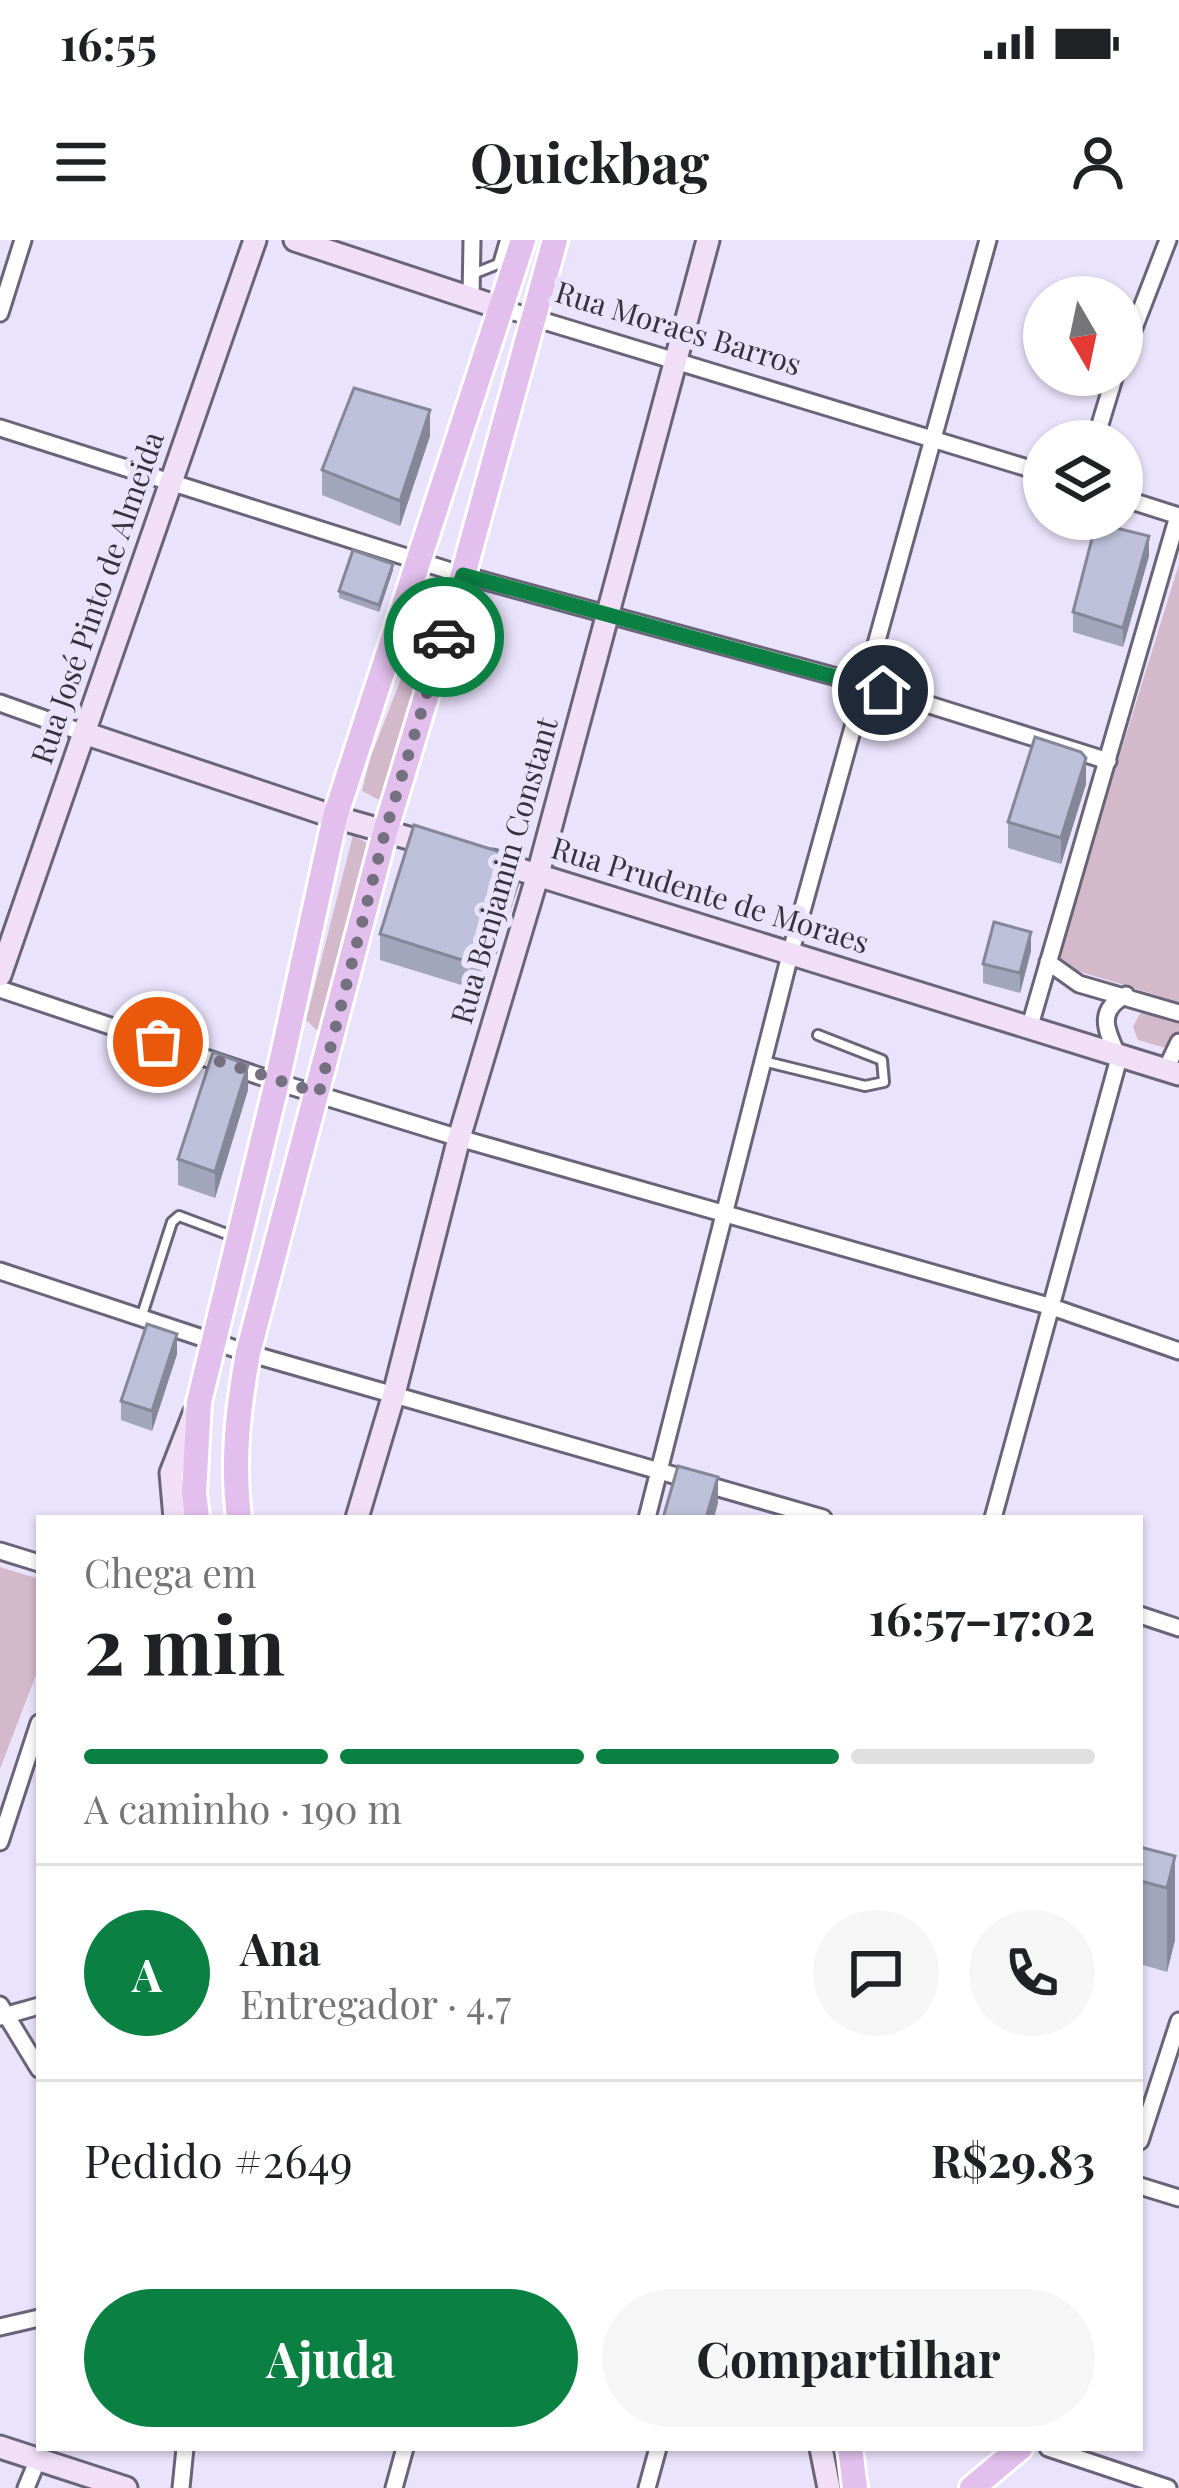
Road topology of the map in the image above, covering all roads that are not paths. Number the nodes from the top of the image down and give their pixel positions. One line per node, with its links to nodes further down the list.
1 (23, 240): 14 (street)
2 (255, 240): 20 (street, Rua José Pinto de Almeida)
3 (295, 240): 11 (street, Rua Moraes Barros)
4 (472, 240): 11 (street)
5 (506, 240): 11 (lane)
6 (523, 240): 13 (main road)
7 (555, 240): 15 (main road)
8 (708, 240): 16 (street, Rua Benjamin Constant)
9 (988, 240): 18 (street)
10 (1168, 240): 12 (street)
11 (471, 286): 13 (street, Rua Moraes Barros)
12 (1143, 305)
13 (501, 308): 15 (street, Rua Moraes Barros); 23 (main road)
14 (0, 313)
15 (536, 316): 16 (street, Rua Moraes Barros); 24 (main road)
16 (675, 359): 18 (street, Rua Moraes Barros); 25 (street, Rua Benjamin Constant)
17 (0, 428): 20 (street)
18 (931, 438): 19 (street, Rua Moraes Barros); 26 (street)
19 (1023, 466)
20 (168, 483): 23 (street); 28 (street, Rua José Pinto de Almeida)
21 (1143, 505): 22 (street)
22 (1179, 516): 29 (street)
23 (421, 562): 24 (street); 30 (main road)
24 (463, 575): 25 (street); 31 (main road)
25 (608, 613): 26 (street); 32 (street, Rua Benjamin Constant)
26 (866, 685): 29 (street); 33 (street)
27 (0, 703): 28 (street)
28 (84, 734): 30 (street, Rua Prudente de Moraes); 35 (street, Rua José Pinto de Almeida)
29 (1108, 761): 34 (street)
30 (334, 817): 31 (street, Rua Prudente de Moraes); 45 (main road)
31 (385, 832): 32 (street, Rua Prudente de Moraes); 46 (main road)
32 (538, 874): 33 (street, Rua Prudente de Moraes); 47 (street, Rua Benjamin Constant)
33 (791, 951): 39 (street, Rua Prudente de Moraes); 43 (street)
34 (1048, 962): 37 (street); 39 (street)
35 (0, 975)
36 (0, 989): 45 (street)
37 (1126, 995): 38 (street); 42 (street)
38 (1179, 1013)
39 (1029, 1029): 42 (street, Rua Prudente de Moraes)
40 (818, 1035): 43 (lane)
41 (1179, 1042): 44 (street)
42 (1119, 1058): 44 (street, Rua Prudente de Moraes); 51 (street)
43 (762, 1061): 48 (street)
44 (1172, 1072)
45 (277, 1082): 46 (street); 49 (main road)
46 (319, 1093): 47 (street); 55 (main road)
47 (459, 1138): 48 (street); 56 (street, Rua Benjamin Constant)
48 (725, 1214): 51 (street); 58 (street)
49 (238, 1238): 52 (lane); 53 (main road)
50 (0, 1271): 52 (street)
51 (1052, 1307): 54 (street); 65 (street)
52 (142, 1315): 53 (street)
53 (213, 1339): 55 (street); 57 (main road)
54 (1179, 1351)
55 (248, 1353): 56 (street); 61 (main road)
56 (394, 1394): 58 (street); 62 (street, Rua Benjamin Constant)
57 (199, 1402): 59 (street); 60 (main road)
58 (659, 1471): 63 (street); 64 (street)
59 (175, 1515)
60 (197, 1515)
61 (239, 1515)
62 (358, 1515)
63 (648, 1515)
64 (813, 1515)
65 (994, 1515)
66 (0, 1551): 67 (street)
67 (36, 1562)
68 (1143, 1616): 69 (street)
69 (1179, 1628)
70 (36, 1732): 71 (street)
71 (0, 1842)
72 (36, 2007): 73 (street)
73 (1, 2013): 75 (street)
74 (1179, 2021): 76 (street)
75 (36, 2065)
76 (1143, 2132)
77 (1143, 2187): 78 (street)
78 (1179, 2198)
79 (36, 2319): 80 (street)
80 (0, 2327)
81 (0, 2447): 89 (street)
82 (185, 2451): 92 (street)
83 (404, 2451): 93 (street)
84 (657, 2451): 94 (street)
85 (822, 2451): 95 (street)
86 (850, 2451): 96 (main road)
87 (1016, 2451): 97 (main road)
88 (1057, 2451): 98 (street)
89 (38, 2459): 90 (street); 91 (street)
90 (26, 2488)
91 (126, 2488)
92 (181, 2488)
93 (394, 2488)
94 (647, 2488)
95 (829, 2488)
96 (854, 2488)
97 (972, 2488)
98 (1168, 2488)

